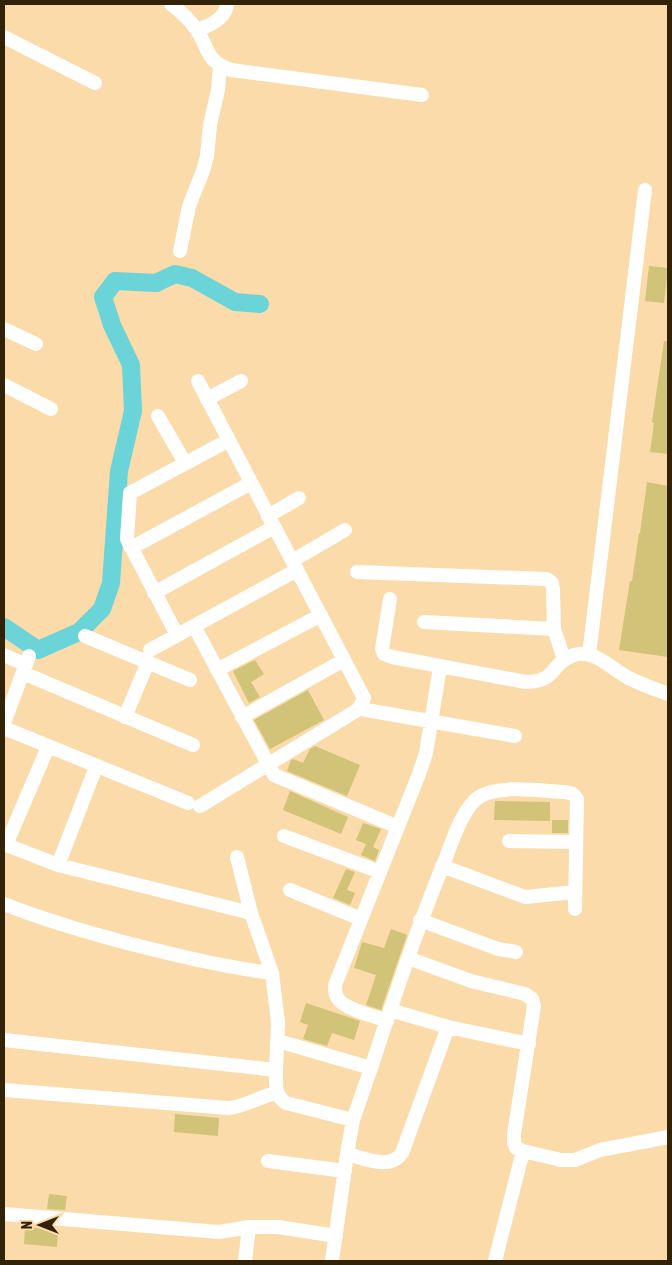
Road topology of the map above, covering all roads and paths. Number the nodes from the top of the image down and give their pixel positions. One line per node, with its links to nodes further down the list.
1 (171, 4): 3 (street)
2 (227, 4): 3 (street)
3 (197, 30): 5 (street)
4 (4, 37): 6 (street)
5 (220, 66): 7 (street); 9 (street)
6 (95, 83)
7 (422, 95)
8 (645, 190): 35 (street)
9 (180, 251)
10 (4, 329): 11 (street)
11 (36, 344)
12 (198, 381): 15 (street)
13 (241, 381): 15 (street)
14 (4, 386): 16 (street)
15 (207, 399): 18 (street)
16 (51, 409)
17 (158, 416): 19 (street)
18 (228, 440): 19 (street); 20 (street)
19 (185, 463): 24 (street)
20 (251, 483): 22 (street); 24 (street)
21 (299, 498): 22 (street)
22 (271, 521): 25 (street); 27 (street)
23 (346, 530): 25 (street)
24 (131, 548): 27 (street)
25 (294, 566): 29 (street); 31 (street)
26 (357, 572): 32 (street)
27 (154, 592): 33 (street)
28 (390, 599): 41 (street)
29 (321, 615): 39 (street); 42 (street)
30 (424, 622): 32 (street)
31 (194, 626): 33 (street); 42 (street)
32 (554, 629): 38 (street)
33 (176, 635): 37 (street)
34 (85, 636): 37 (street)
35 (589, 655): 38 (street); 44 (street)
36 (4, 656): 40 (street)
37 (149, 656): 43 (street); 46 (street)
38 (564, 659): 41 (street)
39 (344, 660): 47 (street); 53 (street)
40 (26, 665): 46 (street); 49 (street)
41 (440, 667): 48 (street)
42 (217, 670): 47 (street)
43 (190, 680)
44 (668, 694)
45 (366, 710): 48 (street)
46 (125, 717): 51 (street)
47 (242, 717): 53 (street)
48 (432, 722): 50 (street); 55 (street)
49 (4, 723): 52 (street)
50 (515, 736)
51 (193, 745)
52 (48, 747): 54 (street); 59 (street)
53 (267, 765): 54 (street); 55 (street)
54 (96, 767): 61 (street)
55 (398, 827): 63 (street)
56 (284, 836): 63 (street)
57 (509, 841): 58 (street)
58 (576, 842): 62 (street); 65 (street)
59 (5, 844): 61 (street)
60 (237, 857): 68 (street)
61 (58, 865): 68 (street)
62 (442, 866): 65 (street); 70 (street)
63 (380, 872): 69 (street)
64 (290, 890): 69 (street)
65 (576, 892): 67 (street)
66 (4, 904): 73 (street)
67 (575, 909)
68 (251, 913): 73 (street)
69 (361, 919): 74 (street)
70 (420, 920): 71 (street); 72 (street)
71 (516, 952)
72 (408, 958): 74 (street); 78 (street)
73 (272, 973): 77 (street)
74 (389, 1016): 75 (street); 79 (street)
75 (448, 1026): 78 (street); 86 (street)
76 (4, 1040): 80 (street)
77 (278, 1041): 79 (street); 80 (street)
78 (529, 1044): 85 (street)
79 (371, 1068): 83 (street)
80 (276, 1070): 82 (street)
81 (4, 1090): 82 (street)
82 (277, 1093): 83 (street)
83 (354, 1120): 86 (street)
84 (668, 1137): 85 (street)
85 (523, 1151): 94 (street)
86 (347, 1154): 88 (street)
87 (268, 1161): 88 (street)
88 (345, 1171): 91 (street)
89 (4, 1214): 90 (street)
90 (249, 1227): 91 (street); 92 (street)
91 (336, 1236): 93 (street)
92 (245, 1261)
93 (332, 1261)
94 (495, 1261)

